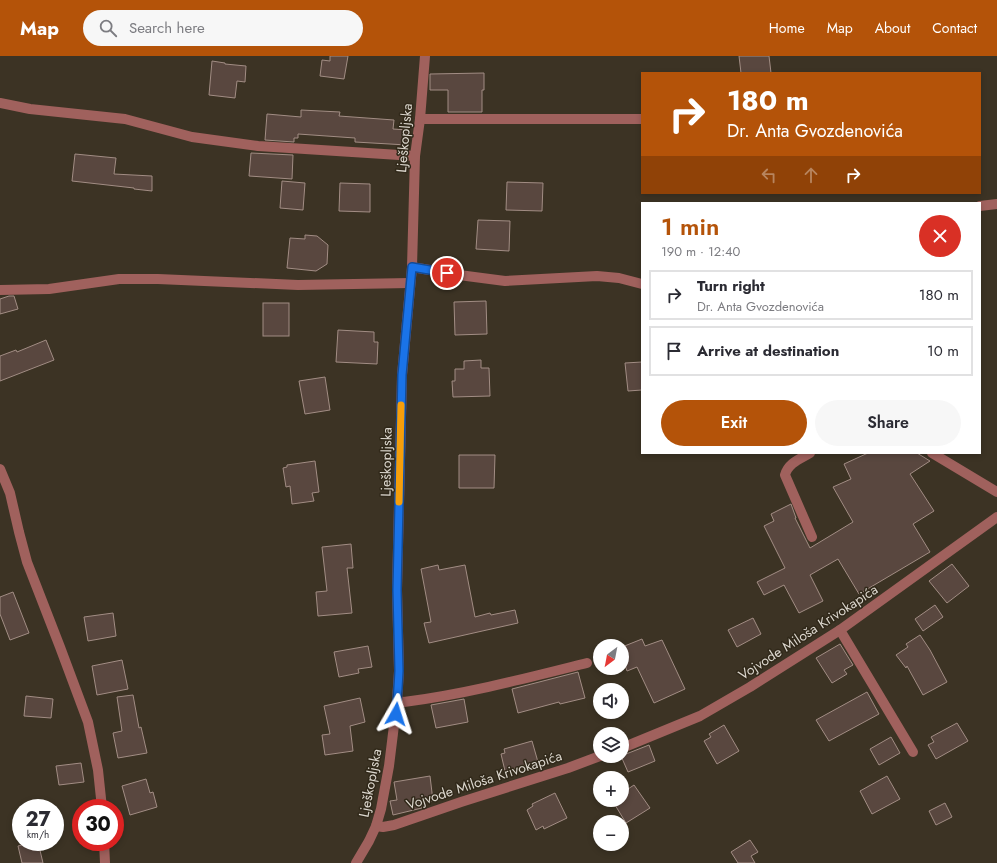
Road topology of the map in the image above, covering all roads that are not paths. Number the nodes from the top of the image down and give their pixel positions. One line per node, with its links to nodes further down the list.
1 (425, 56): 3 (street, Lješkopljska)
2 (0, 103): 5 (street)
3 (420, 119): 4 (street); 5 (street, Lješkopljska)
4 (641, 119)
5 (415, 156): 8 (street, Lješkopljska)
6 (997, 204): 7 (street)
7 (981, 206)
8 (412, 267): 9 (street, Lješkopljska); 10 (street)
9 (410, 283): 11 (street); 20 (street, Lješkopljska)
10 (641, 284)
11 (0, 290)
12 (808, 454): 17 (street)
13 (934, 454): 15 (street)
14 (0, 469): 24 (street)
15 (997, 492)
16 (997, 518): 18 (street, Vojvode Miloša Krivokapića)
17 (812, 537)
18 (840, 630): 21 (street, Vojvode Miloša Krivokapića); 22 (street)
19 (587, 663): 20 (street)
20 (397, 701): 25 (street, Lješkopljska)
21 (629, 745)
22 (912, 752)
23 (593, 759): 25 (street, Vojvode Miloša Krivokapića)
24 (101, 799)
25 (376, 826): 28 (street, Lješkopljska)
26 (104, 851): 27 (street)
27 (105, 863)
28 (356, 863)

